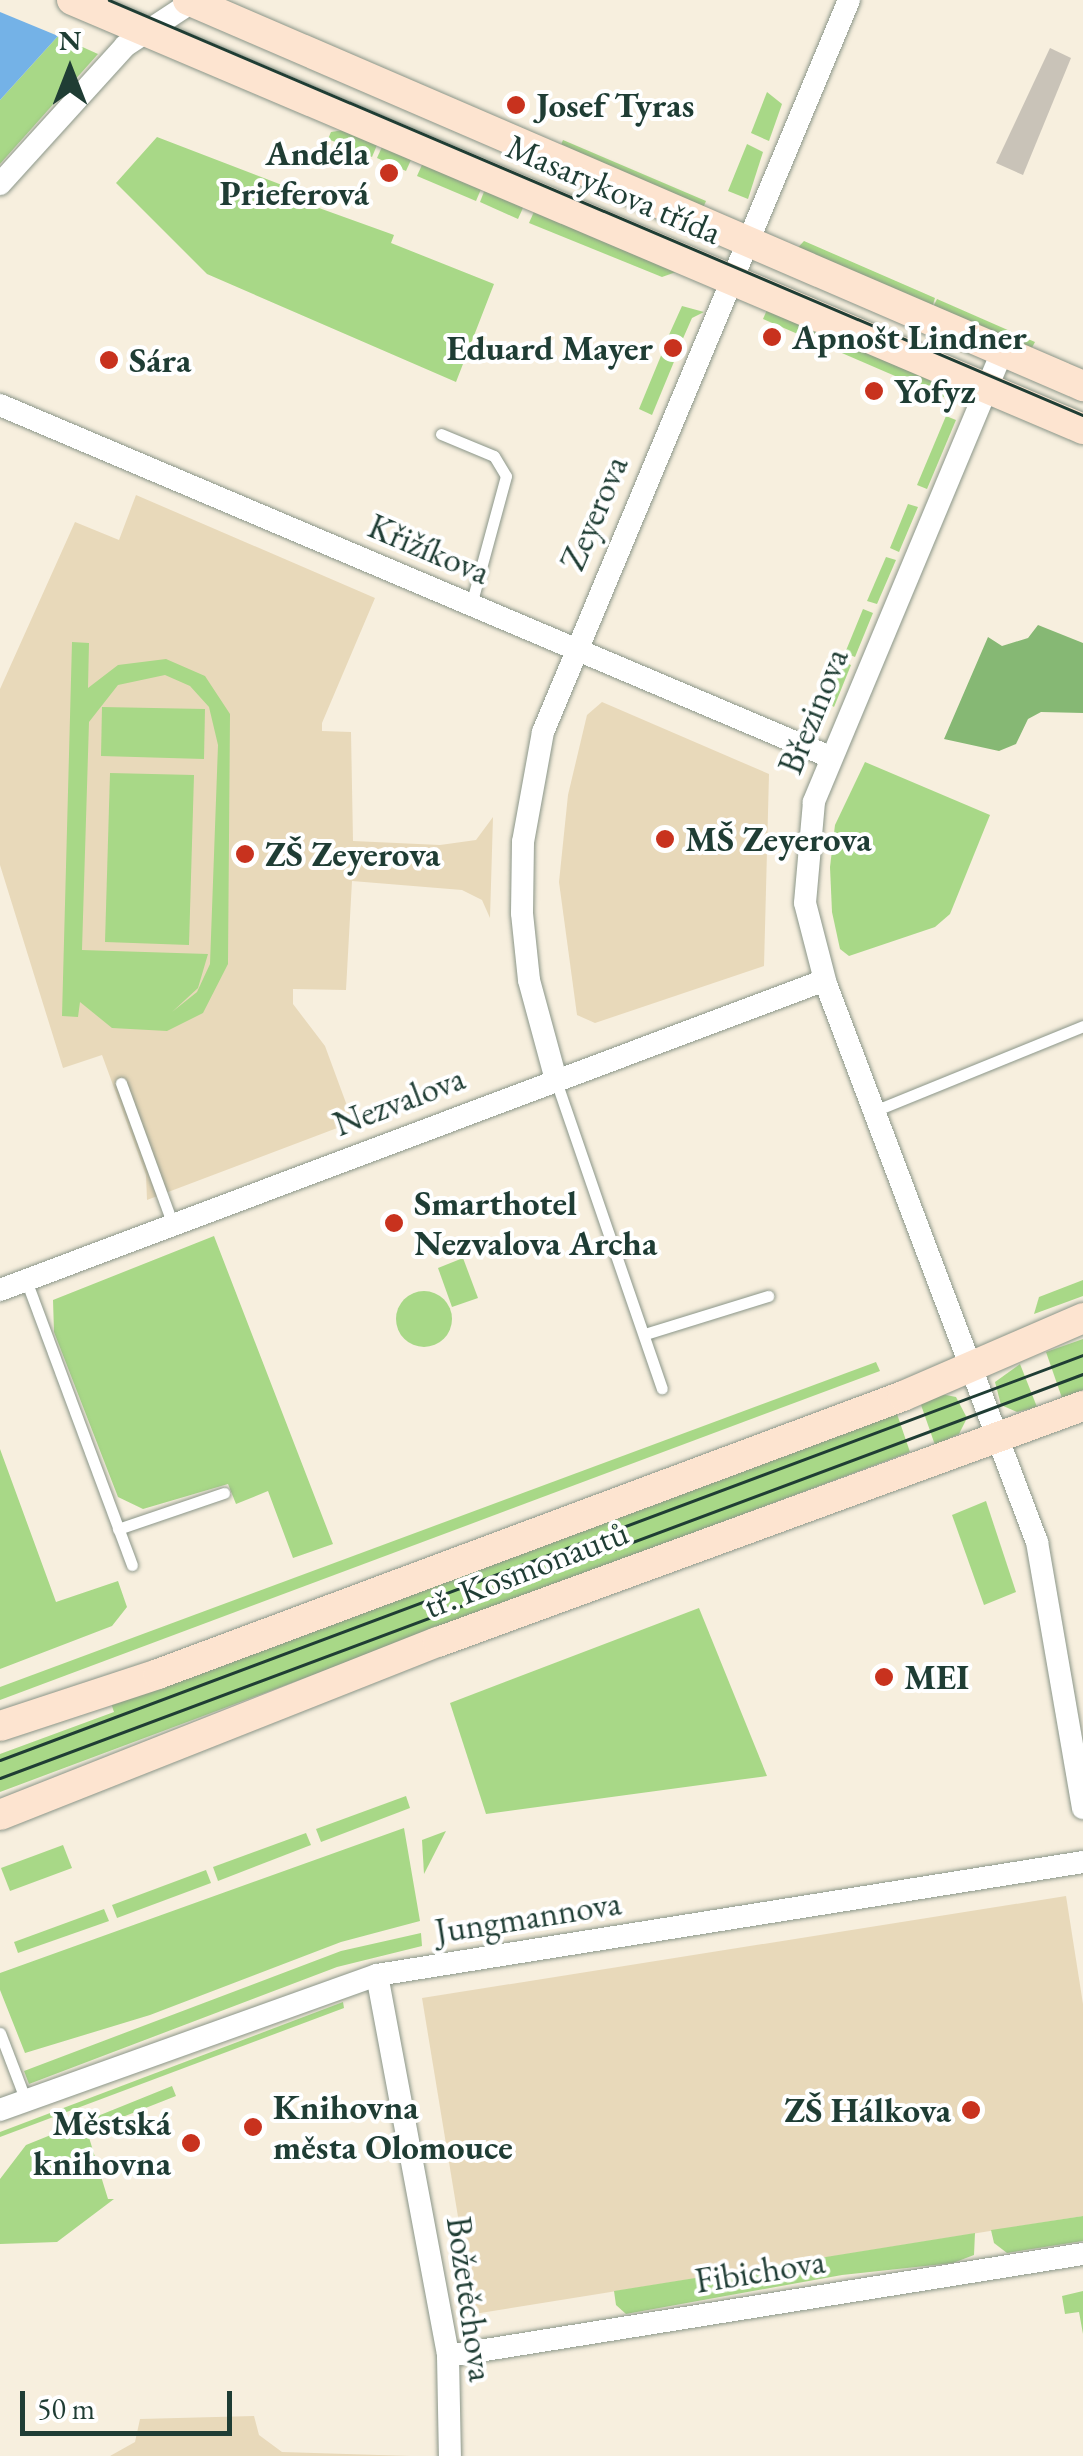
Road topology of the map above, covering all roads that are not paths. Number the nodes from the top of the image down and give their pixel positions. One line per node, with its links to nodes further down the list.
1 (72, 0): 4 (street, Masarykova třída)
2 (848, 0): 6 (street, Zeyerova)
3 (192, 1): 4 (street); 6 (street, Masarykova třída)
4 (144, 31): 5 (street); 7 (street, Masarykova třída)
5 (0, 184)
6 (746, 243): 7 (street, Zeyerova); 8 (street, Masarykova třída)
7 (731, 279): 10 (street, Masarykova třída); 15 (street, Zeyerova)
8 (1002, 352): 9 (street, Masarykova třída); 10 (street, Březinova)
9 (1083, 386)
10 (983, 399): 12 (street, Masarykova třída); 16 (street, Březinova)
11 (0, 406): 14 (street, Křižíkova)
12 (1083, 430)
13 (440, 434): 14 (lane)
14 (471, 606): 15 (street, Křižíkova)
15 (574, 649): 16 (street, Křižíkova); 19 (street, Zeyerova)
16 (830, 757): 17 (street, Březinova)
17 (824, 980): 19 (street, Nezvalova); 21 (street, Březinova)
18 (1083, 1026): 21 (lane)
19 (556, 1076): 22 (street, Nezvalova); 27 (lane)
20 (120, 1083): 22 (lane)
21 (873, 1112): 28 (street, Březinova)
22 (173, 1226): 23 (street, Nezvalova)
23 (26, 1280): 24 (street, Nezvalova); 33 (lane)
24 (0, 1290)
25 (768, 1296): 27 (lane)
26 (1083, 1318): 28 (street, tř. Kosmonautů)
27 (645, 1334): 29 (lane)
28 (969, 1368): 31 (street, Březinova); 35 (street, tř. Kosmonautů)
29 (662, 1388)
30 (1083, 1406): 31 (street, tř. Kosmonautů)
31 (999, 1441): 36 (street, Březinova); 37 (street, tř. Kosmonautů)
32 (224, 1494): 33 (lane)
33 (118, 1529): 34 (lane)
34 (132, 1565)
35 (0, 1726)
36 (1083, 1808)
37 (0, 1815)
38 (1083, 1862): 39 (street, Jungmannova)
39 (377, 1975): 41 (street, Jungmannova); 44 (street, Božetěchova)
40 (0, 2033): 41 (lane)
41 (26, 2101): 42 (street, Jungmannova)
42 (0, 2110)
43 (1083, 2254): 44 (street, Fibichova)
44 (448, 2356): 45 (street, Božetěchova)
45 (450, 2456)

